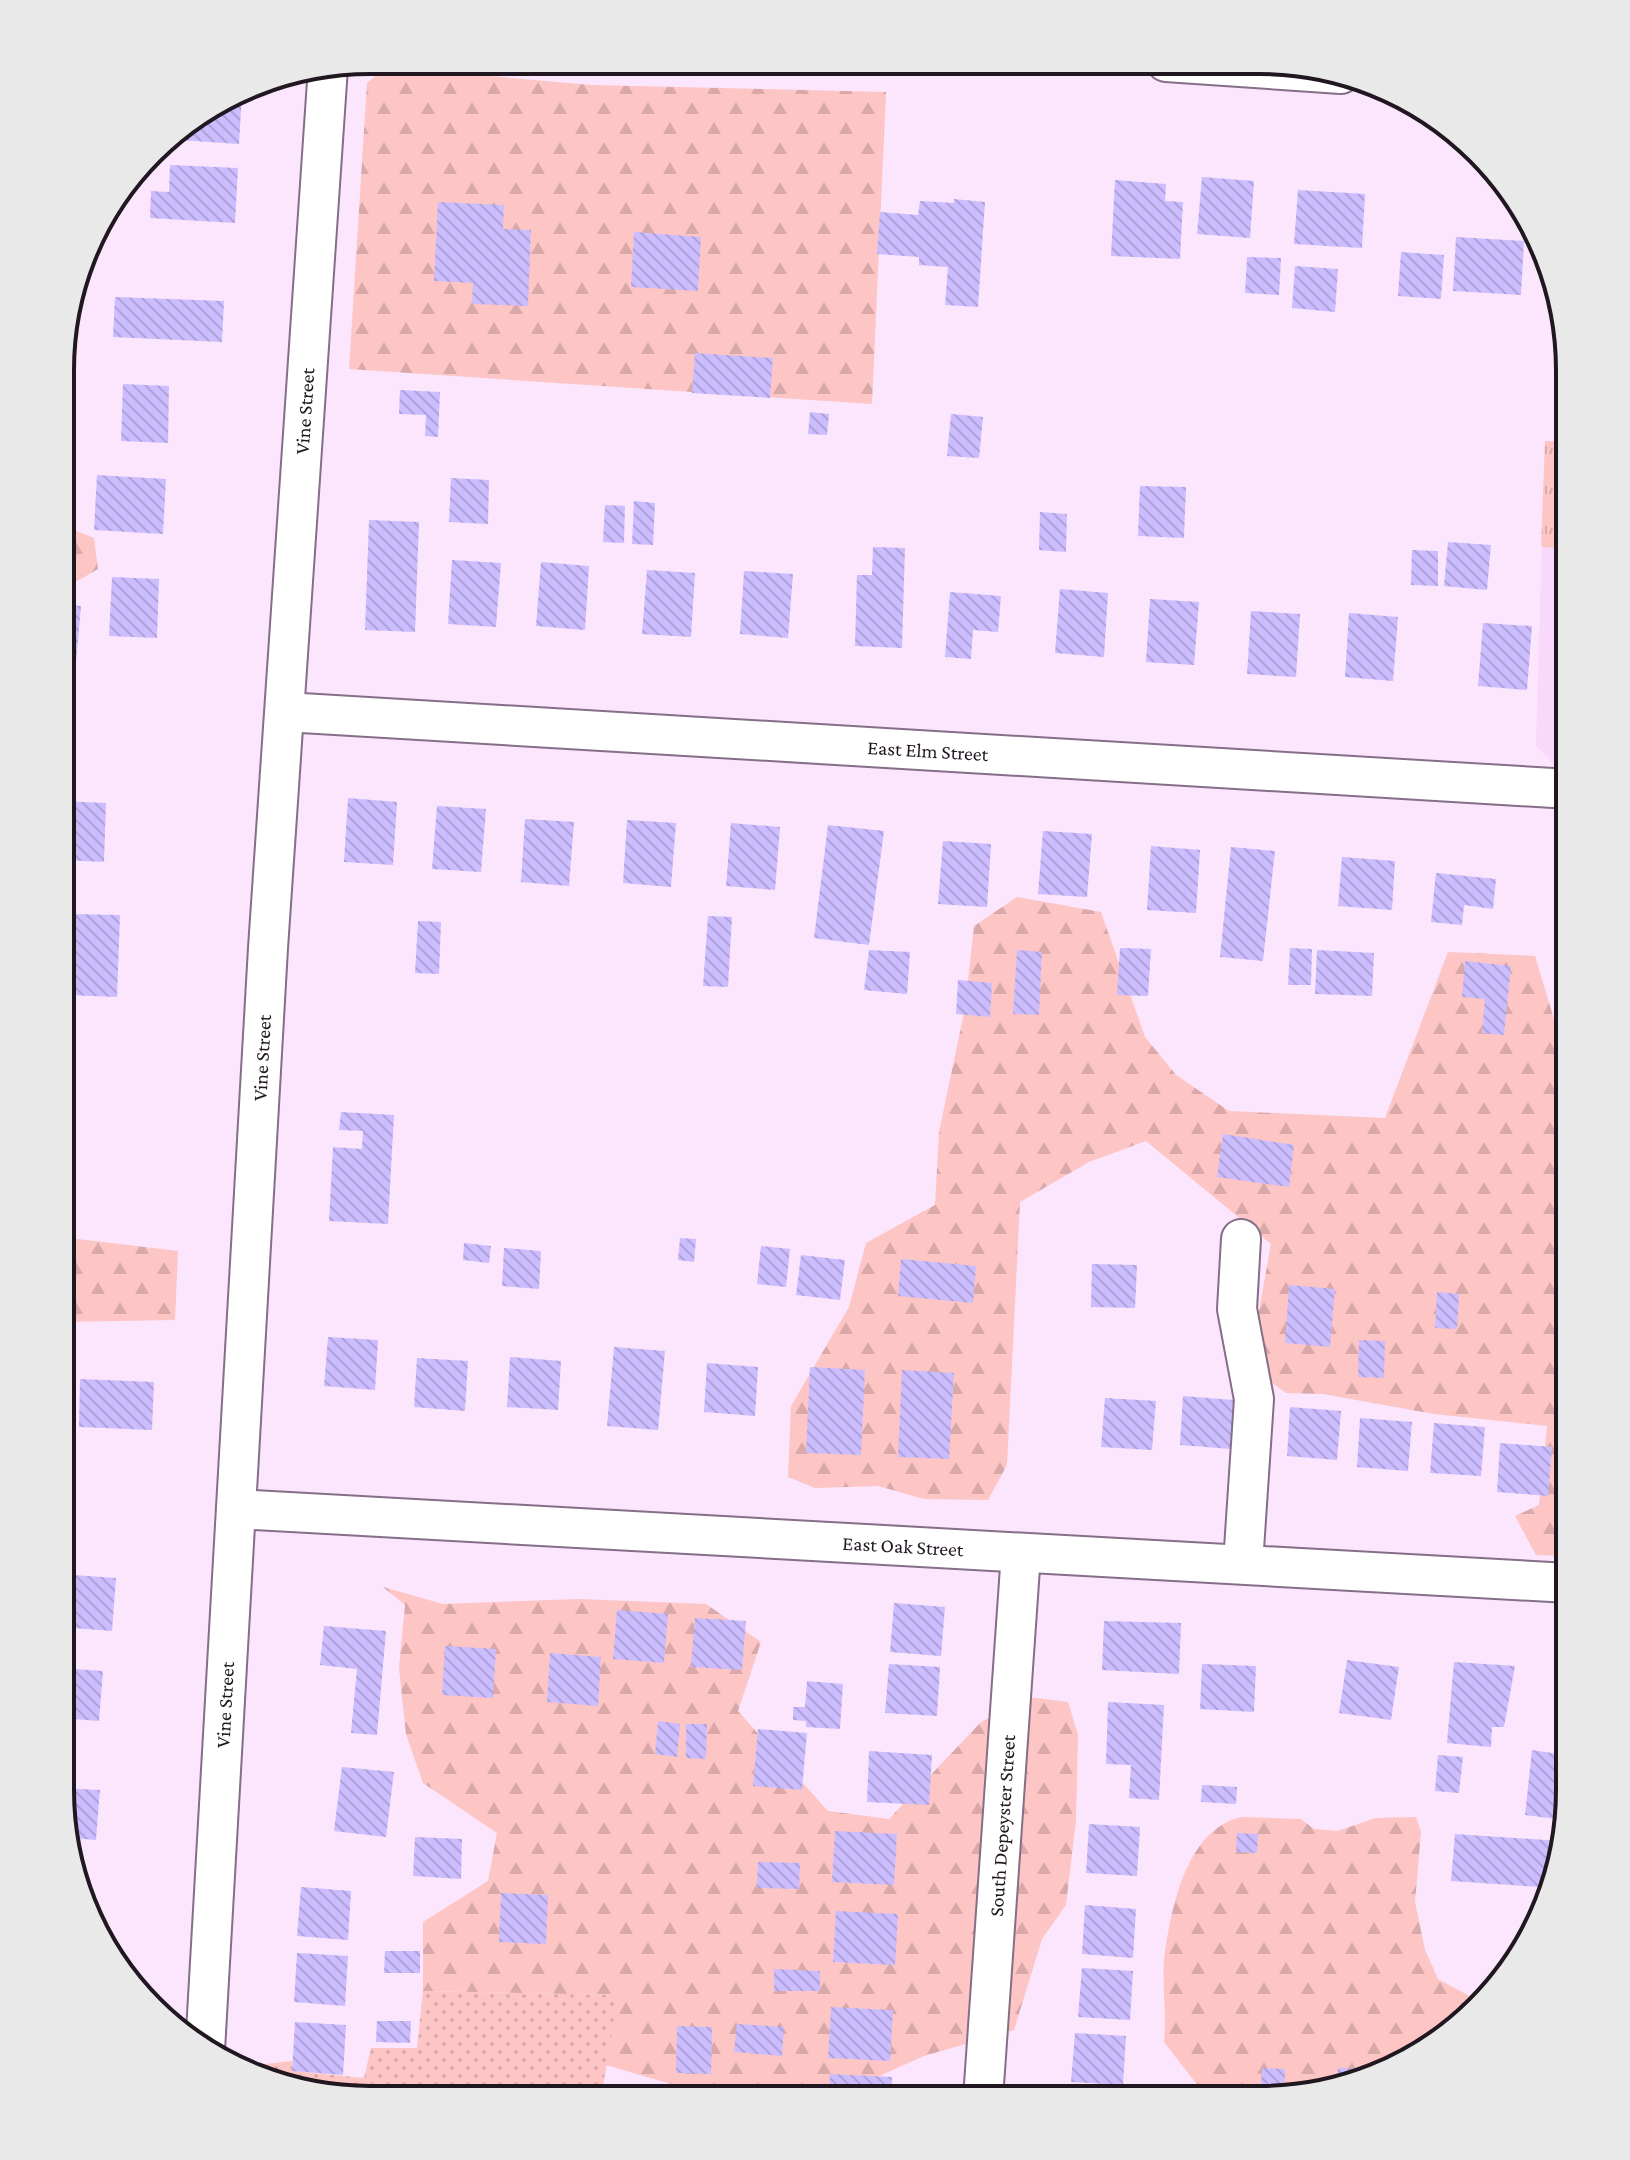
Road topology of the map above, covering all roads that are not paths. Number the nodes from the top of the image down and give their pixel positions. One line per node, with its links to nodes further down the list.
1 (327, 78): 2 (street, Vine Street)
2 (285, 712): 3 (street, East Elm Street); 5 (street, Vine Street)
3 (1556, 788)
4 (1241, 1239): 7 (street)
5 (236, 1509): 6 (street, East Oak Street); 9 (street, Vine Street)
6 (1021, 1553): 7 (street, East Oak Street); 10 (street, South Depeyster Street)
7 (1243, 1564): 8 (street, East Oak Street)
8 (1556, 1582)
9 (206, 2036)
10 (984, 2086)

